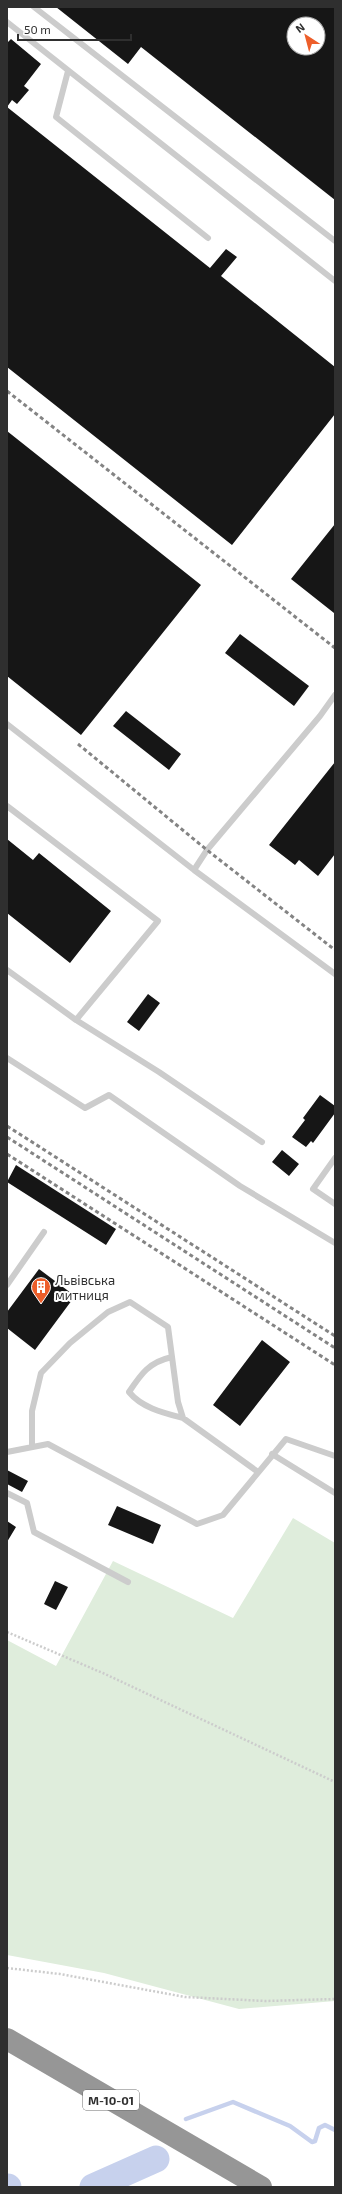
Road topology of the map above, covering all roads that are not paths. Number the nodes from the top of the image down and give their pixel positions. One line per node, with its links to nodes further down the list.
1 (34, 7): 5 (lane)
2 (7, 22): 3 (lane)
3 (68, 70): 4 (lane); 6 (lane)
4 (208, 238)
5 (335, 242)
6 (335, 281)
7 (335, 695): 10 (lane)
8 (7, 724): 10 (lane)
9 (7, 806): 13 (lane)
10 (194, 870): 12 (lane)
11 (7, 970): 13 (lane)
12 (335, 974)
13 (76, 1020): 15 (lane)
14 (7, 1058): 19 (lane)
15 (262, 1142)
16 (335, 1158): 17 (lane)
17 (335, 1204)
18 (44, 1232): 20 (lane)
19 (335, 1243)
20 (7, 1285)
21 (172, 1357): 22 (lane); 22 (lane); 23 (lane)
22 (183, 1418): 27 (lane)
23 (32, 1447): 24 (lane); 27 (lane)
24 (7, 1452)
25 (272, 1454): 26 (lane); 27 (lane); 29 (lane)
26 (335, 1456)
27 (258, 1472)
28 (7, 1493): 30 (lane)
29 (335, 1493)
30 (128, 1582)
31 (7, 2039): 32 (highway, М-10-01)
32 (261, 2187)

